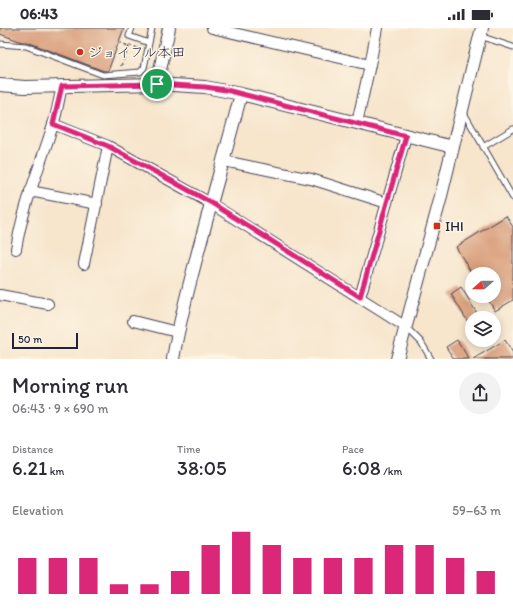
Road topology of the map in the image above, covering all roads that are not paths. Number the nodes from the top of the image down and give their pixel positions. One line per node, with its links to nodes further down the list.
1 (132, 28): 7 (lane)
2 (152, 28): 7 (lane)
3 (169, 28): 11 (street)
4 (212, 28): 10 (street)
5 (377, 28): 10 (street)
6 (481, 32): 9 (lane); 15 (street)
7 (149, 43): 8 (lane)
8 (0, 44)
9 (513, 47)
10 (370, 65): 16 (street)
11 (157, 84): 13 (street); 14 (street)
12 (0, 85): 13 (street)
13 (62, 86): 17 (street)
14 (241, 94): 16 (street); 23 (street)
15 (462, 110): 21 (lane); 22 (street)
16 (356, 123): 19 (street)
17 (53, 124): 20 (street); 24 (street)
18 (513, 129): 21 (lane)
19 (406, 136): 22 (street); 27 (street)
20 (108, 146): 26 (street); 28 (street)
21 (483, 147): 25 (lane)
22 (453, 148): 35 (street)
23 (224, 160): 26 (street); 27 (street)
24 (30, 191): 28 (street); 29 (street)
25 (513, 198)
26 (210, 202): 32 (street); 36 (street)
27 (387, 203): 32 (street)
28 (97, 204): 30 (street)
29 (16, 248)
30 (84, 264)
31 (0, 295): 33 (street)
32 (360, 297): 35 (street)
33 (48, 304)
34 (133, 321): 36 (street)
35 (406, 326): 38 (street); 39 (lane)
36 (177, 332): 37 (street)
37 (173, 359)
38 (398, 359)
39 (431, 359)

